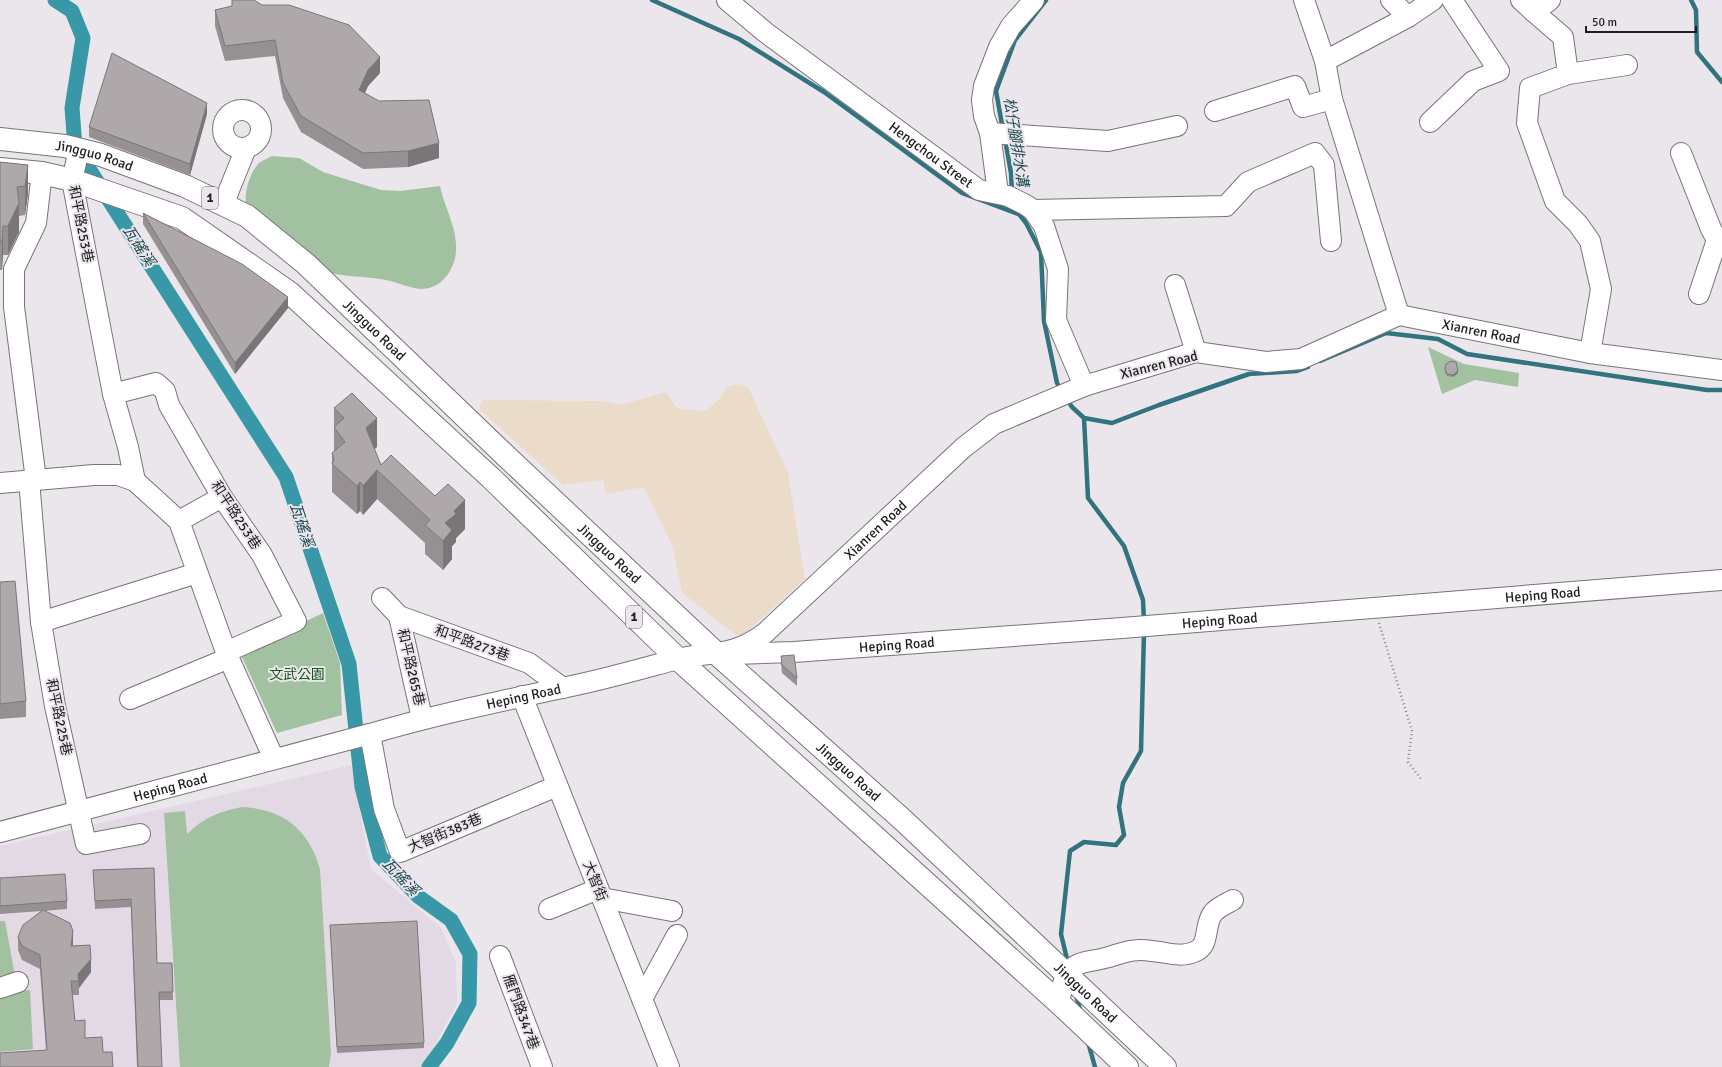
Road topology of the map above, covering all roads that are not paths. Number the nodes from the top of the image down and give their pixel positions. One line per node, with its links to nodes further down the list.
1 (727, 0): 24 (street, Hengchou Street)
2 (1034, 0): 16 (street)
3 (1304, 0): 9 (street)
4 (1391, 0): 8 (street)
5 (1433, 0): 8 (street)
6 (1452, 0): 14 (street)
7 (1535, 4): 11 (street)
8 (1408, 17): 9 (street)
9 (1325, 61): 12 (street)
10 (1627, 65): 11 (street)
11 (1568, 74): 33 (street)
12 (1332, 98): 13 (street); 31 (street)
13 (1215, 111)
14 (1430, 122)
15 (1177, 126): 16 (street)
16 (990, 133): 24 (street)
17 (0, 139): 18 (main road, Jingguo Road / 1)
18 (72, 148): 23 (street, 和平路253巷); 25 (main road, Jingguo Road / 1)
19 (246, 148): 25 (street)
20 (1681, 153): 27 (street)
21 (0, 169): 22 (main road, Jingguo Road / 1)
22 (42, 173): 23 (main road, Jingguo Road / 1); 37 (street)
23 (81, 183): 36 (street, 和平路253巷); 49 (main road, Jingguo Road / 1)
24 (1003, 195): 26 (street, Hengchou Street)
25 (224, 205): 47 (main road, Jingguo Road / 1)
26 (1029, 208): 28 (street); 35 (street, Hengchou Street)
27 (1719, 240): 30 (street)
28 (1331, 241)
29 (1175, 285): 32 (street)
30 (1699, 294)
31 (1399, 315): 32 (street, Xianren Road); 33 (street, Xianren Road)
32 (1196, 352): 35 (street, Xianren Road)
33 (1590, 353): 34 (street, Xianren Road)
34 (1722, 370)
35 (1084, 386): 47 (street, Xianren Road)
36 (113, 394): 38 (street, 和平路253巷); 40 (street, 和平路253巷)
37 (32, 480): 38 (street); 39 (street); 46 (street, 和平路225巷)
38 (135, 481): 41 (street)
39 (0, 483)
40 (222, 497): 41 (street); 48 (street, 和平路253巷)
41 (179, 521): 42 (street)
42 (197, 573): 46 (street); 48 (street)
43 (1722, 580): 47 (street, Heping Road)
44 (382, 598): 45 (street, 和平路273巷)
45 (399, 616): 50 (street, 和平路273巷); 53 (street, 和平路265巷)
46 (41, 622): 57 (street, 和平路225巷)
47 (717, 654): 49 (street, Xianren Road); 66 (main road, Jingguo Road / 1)
48 (228, 655): 52 (street, 和平路253巷); 55 (street)
49 (678, 659): 50 (street, Heping Road); 68 (main road, Jingguo Road / 1)
50 (563, 688): 51 (street, Heping Road)
51 (522, 696): 53 (street, Heping Road); 56 (street, 大智街)
52 (130, 699)
53 (422, 718): 54 (street, Heping Road)
54 (370, 734): 55 (street, Heping Road); 56 (street, 大智街383巷)
55 (274, 760): 57 (street, Heping Road)
56 (557, 786): 60 (street, 大智街)
57 (80, 811): 58 (street, Heping Road); 59 (street, 和平路225巷)
58 (0, 832)
59 (140, 834)
60 (600, 894): 62 (street); 63 (street); 67 (street, 大智街)
61 (1233, 900): 66 (street)
62 (550, 909)
63 (672, 911)
64 (677, 935): 67 (street)
65 (500, 956): 69 (street, 雁門路347巷)
66 (1067, 974): 68 (street); 72 (main road, Jingguo Road / 1)
67 (642, 999): 70 (street, 大智街)
68 (1059, 1003): 71 (main road, Jingguo Road / 1)
69 (542, 1067)
70 (669, 1067)
71 (1127, 1067)
72 (1165, 1067)

